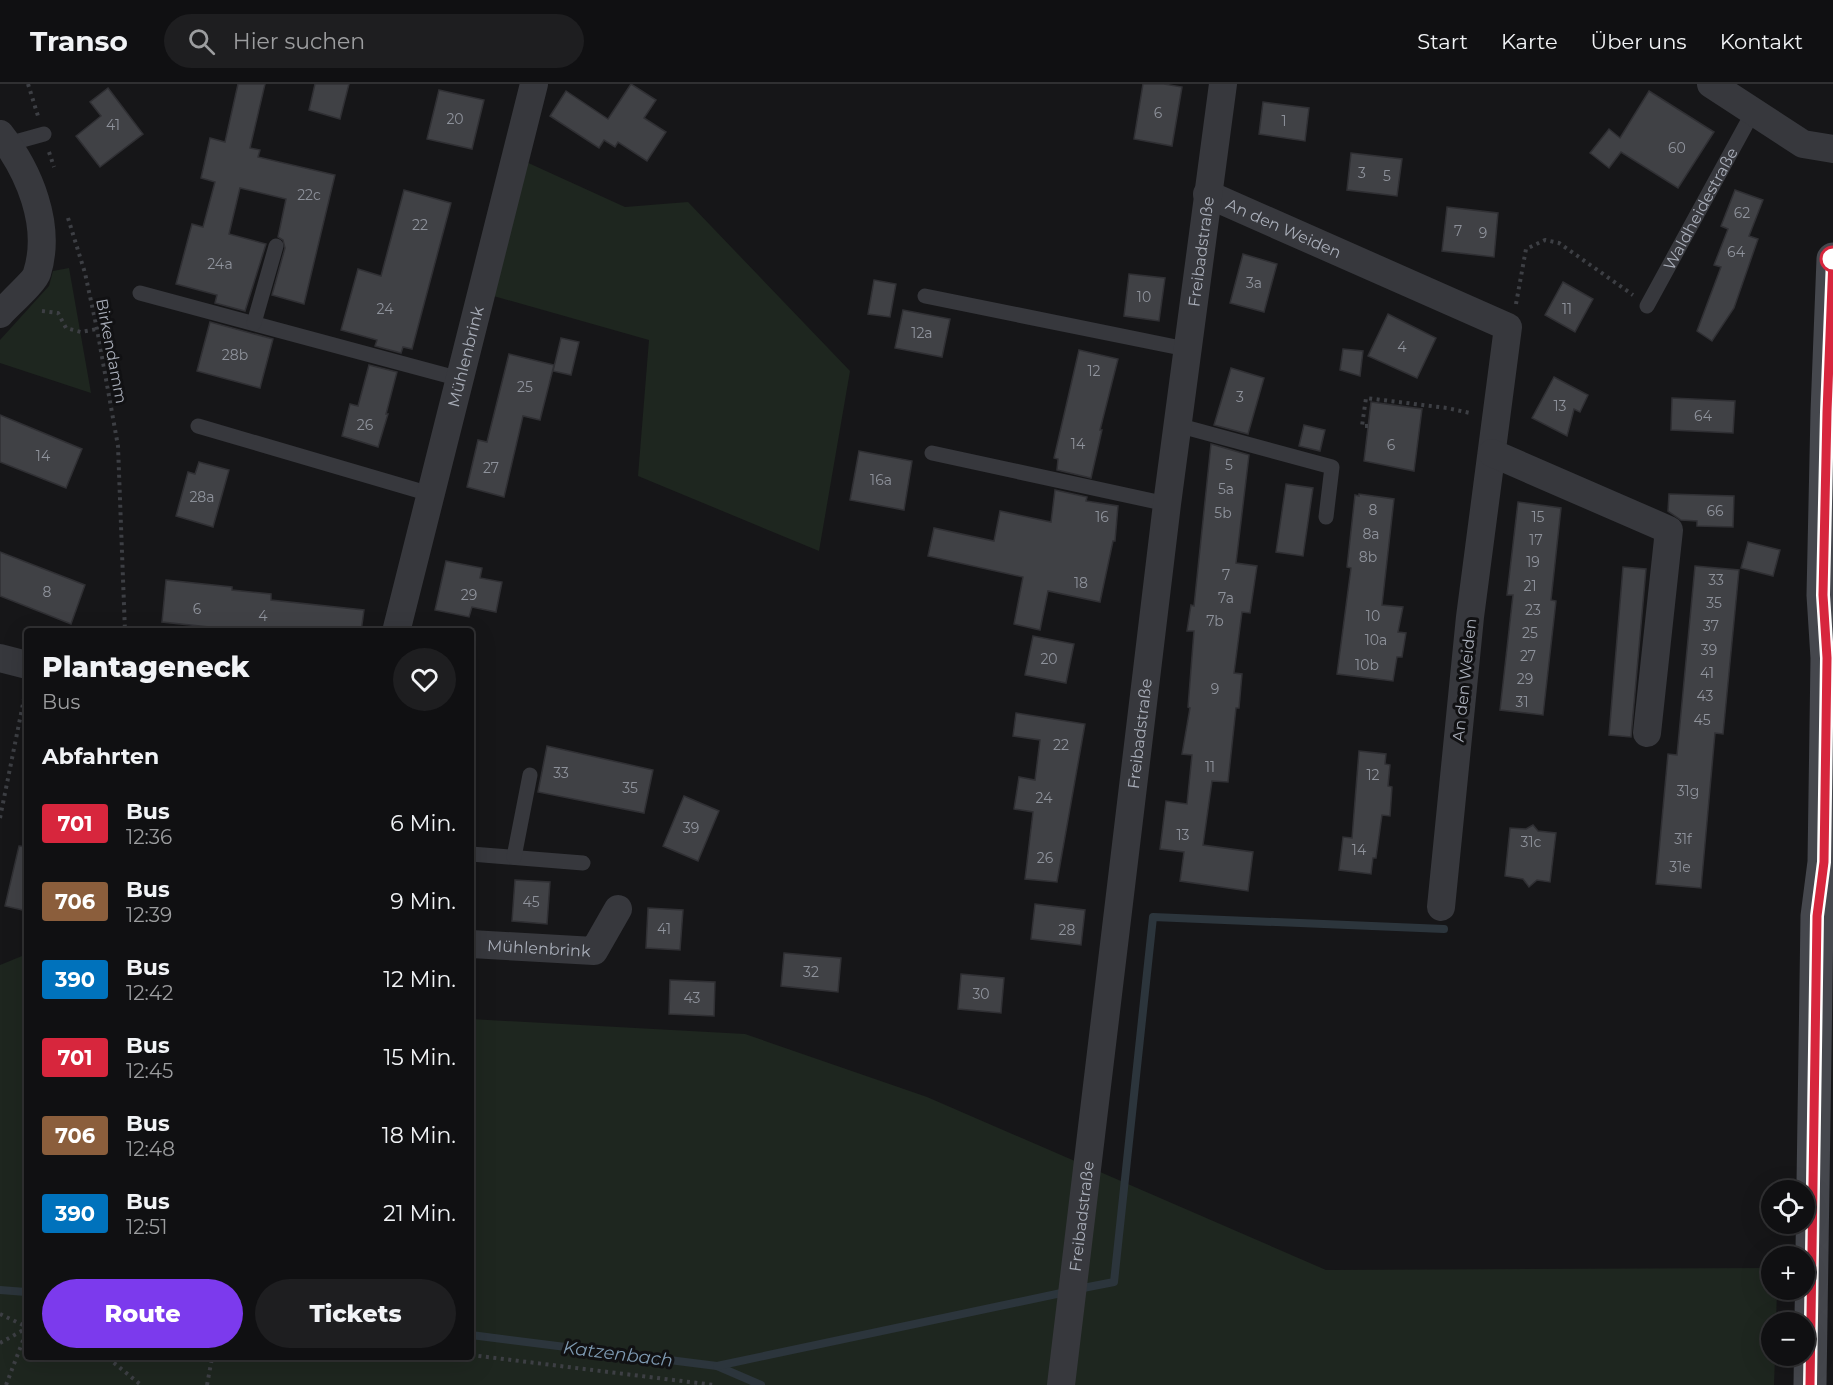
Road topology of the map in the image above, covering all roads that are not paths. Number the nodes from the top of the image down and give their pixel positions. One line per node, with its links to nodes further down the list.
1 (534, 84): 17 (street, Mühlenbrink)
2 (1223, 84): 8 (street, Freibadstraße)
3 (1711, 84): 4 (street)
4 (1753, 112): 7 (street); 13 (lane, Waldheidestraße)
5 (44, 134): 6 (lane)
6 (4, 139): 14 (street)
7 (1833, 149)
8 (1207, 194): 16 (street, Freibadstraße); 21 (street, An den Weiden)
9 (276, 246): 15 (lane)
10 (1833, 259): 37 (street)
11 (140, 292): 15 (lane)
12 (925, 296): 16 (lane)
13 (1647, 306)
14 (0, 314)
15 (254, 323): 17 (lane)
16 (1186, 350): 18 (street, Freibadstraße)
17 (460, 379): 22 (street, Mühlenbrink)
18 (1177, 425): 23 (street, Freibadstraße); 24 (lane)
19 (198, 426): 22 (lane)
20 (932, 453): 23 (lane)
21 (1492, 453): 28 (street); 33 (street, An den Weiden)
22 (430, 494): 25 (street, Mühlenbrink)
23 (1167, 504): 36 (street, Freibadstraße)
24 (1326, 517)
25 (397, 628)
26 (0, 658): 27 (street)
27 (24, 664)
28 (1647, 733)
29 (530, 775): 31 (lane)
30 (474, 854): 31 (lane)
31 (514, 857): 32 (lane)
32 (583, 863)
33 (1441, 907)
34 (618, 909): 35 (street, Mühlenbrink)
35 (474, 944)
36 (1062, 1385)
37 (1810, 1385)

